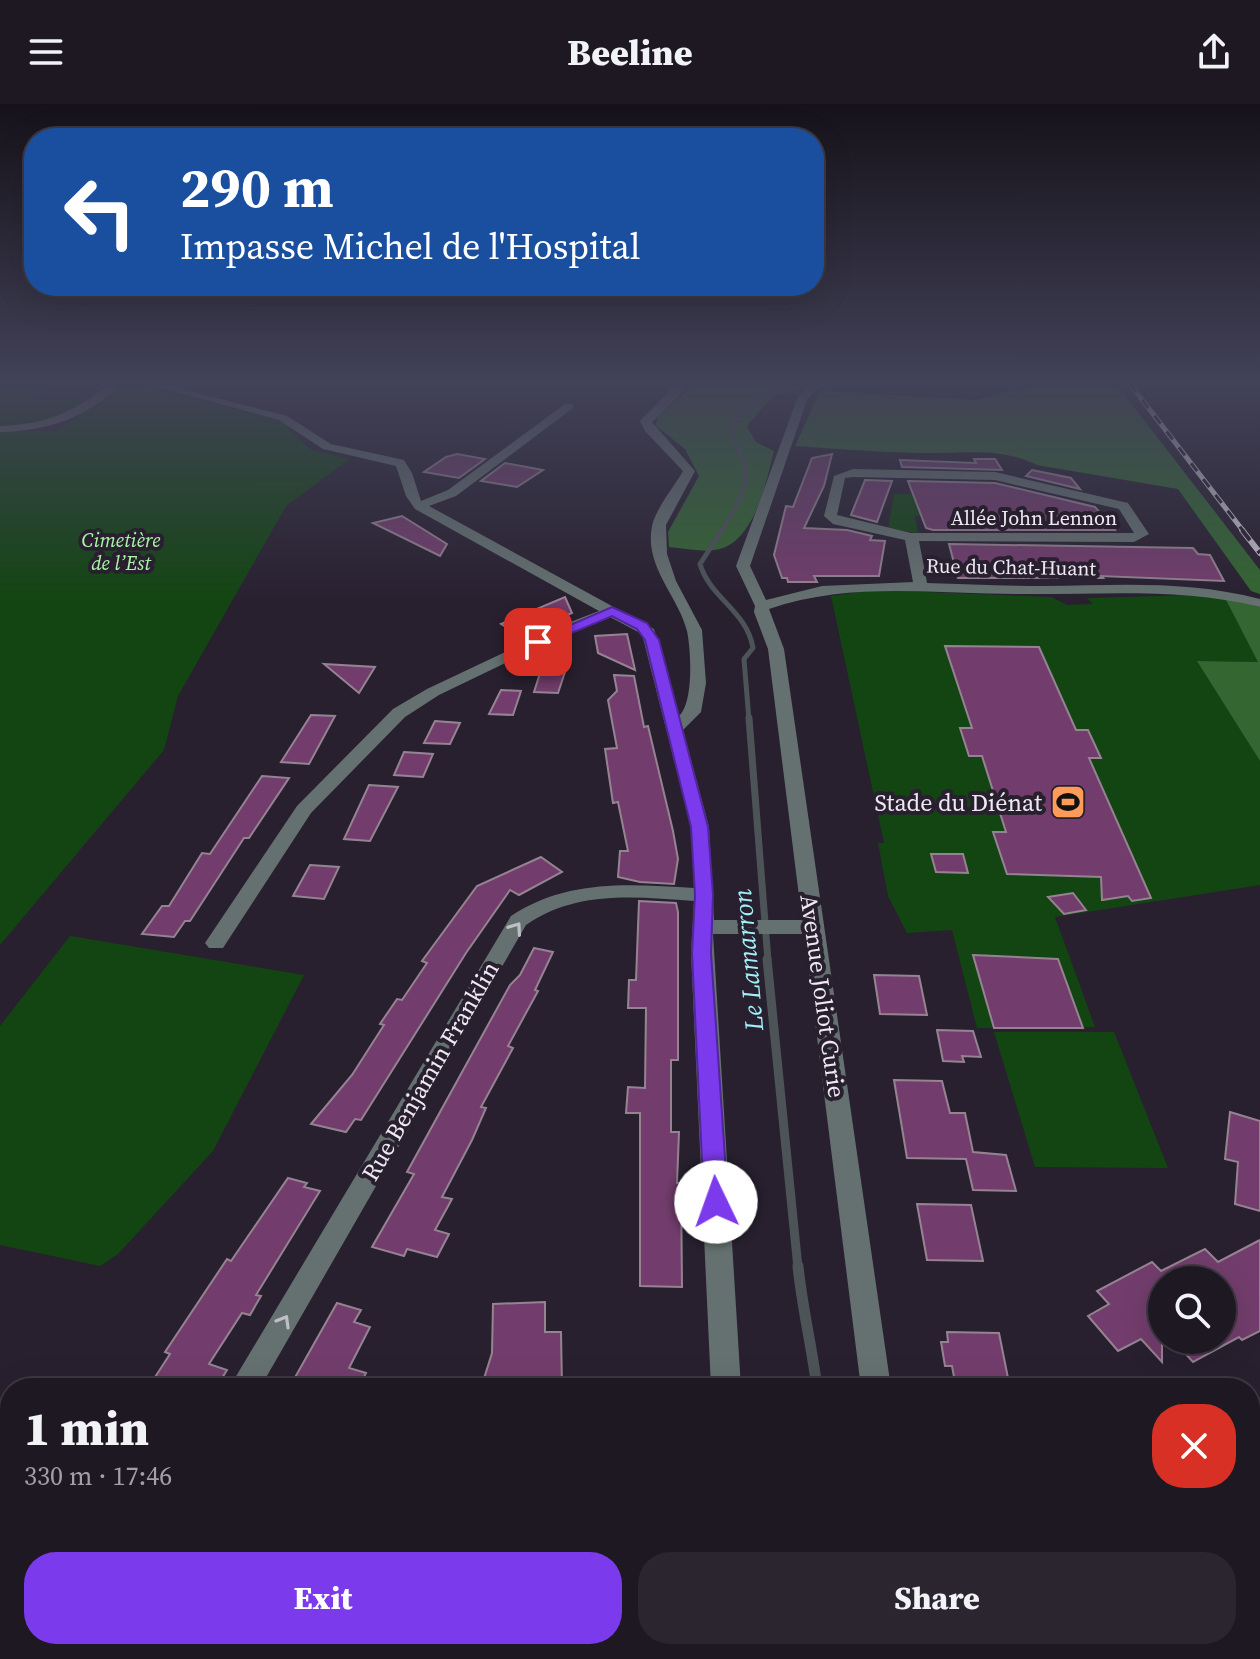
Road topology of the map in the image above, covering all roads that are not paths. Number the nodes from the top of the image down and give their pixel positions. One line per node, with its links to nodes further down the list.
1 (371, 457): 5 (street)
2 (501, 457): 5 (street)
3 (675, 457): 11 (street)
4 (782, 457): 9 (street, Avenue Joliot Curie)
5 (419, 506): 10 (street)
6 (911, 537): 6 (street, Allée John Lennon); 7 (street)
7 (921, 586): 8 (street, Rue du Chat-Huant); 9 (street, Rue du Chat-Huant)
8 (1260, 603)
9 (762, 606): 14 (street, Avenue Joliot Curie)
10 (612, 611): 11 (street); 15 (street)
11 (675, 729): 12 (street)
12 (704, 895): 13 (street); 16 (street, Rue Benjamin Franklin, one-way to 12)
13 (702, 927): 14 (street); 17 (street)
14 (813, 927): 18 (street, Avenue Joliot Curie)
15 (216, 943)
16 (250, 1378)
17 (725, 1378)
18 (875, 1378)

